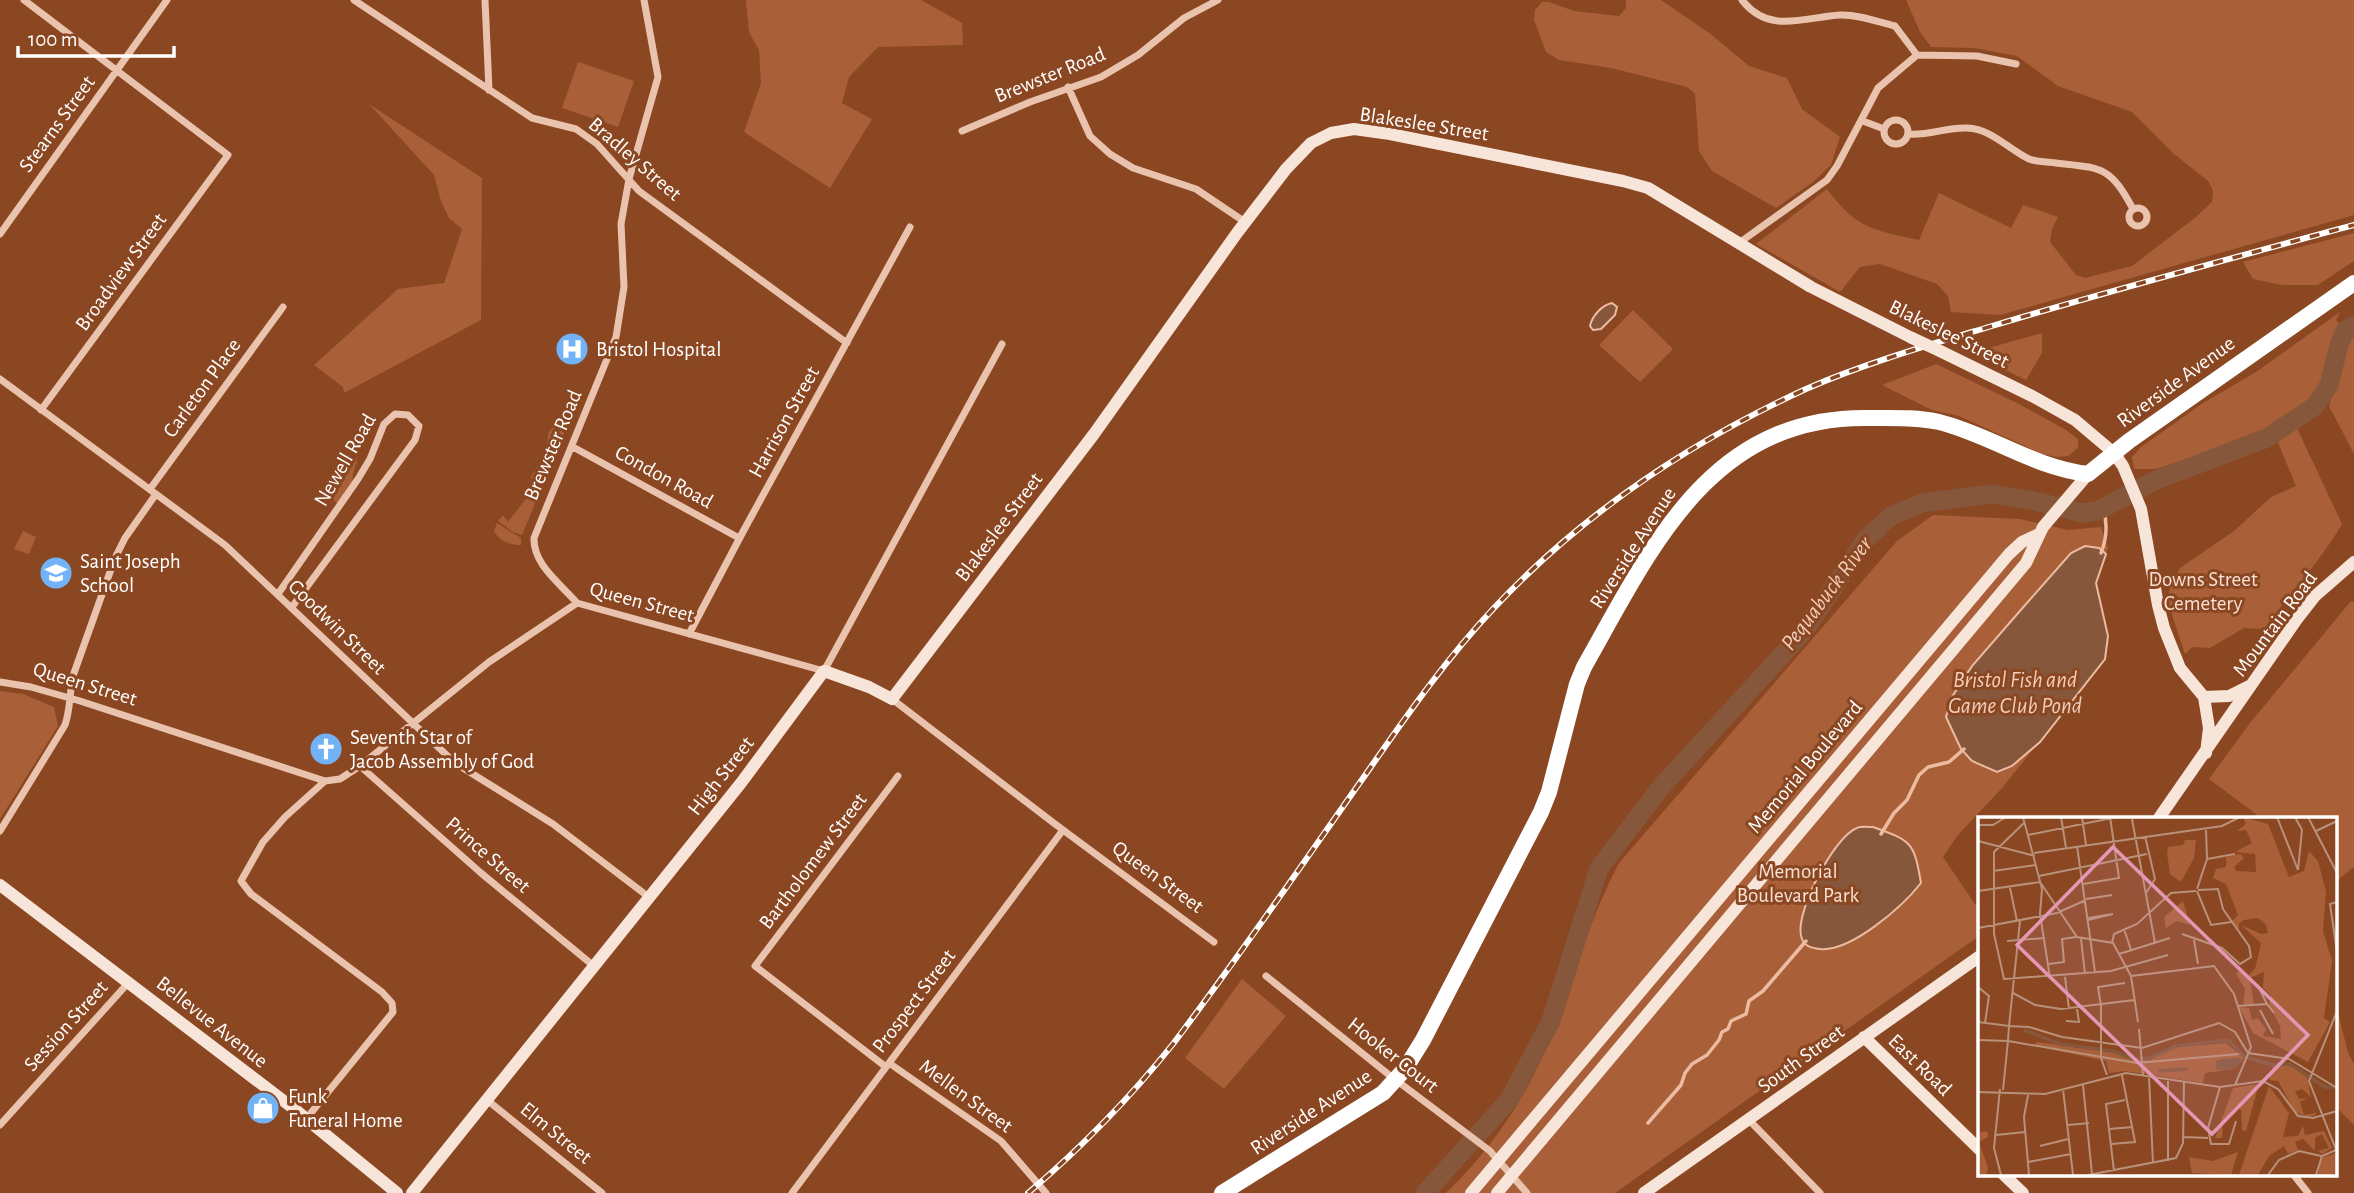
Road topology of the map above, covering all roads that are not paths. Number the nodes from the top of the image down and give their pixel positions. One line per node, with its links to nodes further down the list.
1 (24, 0): 10 (street)
2 (167, 0): 10 (street, Stearns Street)
3 (354, 0): 12 (street, Bradley Street)
4 (485, 0): 12 (street)
5 (645, 0): 17 (street, Brewster Road)
6 (1218, 0): 11 (street, Brewster Road)
7 (1742, 0): 8 (street)
8 (1917, 55): 9 (street); 13 (street)
9 (2016, 64)
10 (116, 72): 21 (street, Stearns Street); 28 (street, Broadview Street)
11 (1068, 87): 15 (street, Brewster Road); 19 (street)
12 (489, 90): 17 (street, Bradley Street)
13 (1863, 121): 14 (street); 22 (street)
14 (1884, 130): 16 (street); 16 (street)
15 (962, 131)
16 (1908, 134): 18 (street)
17 (629, 179): 25 (street, Bradley Street); 29 (street, Brewster Road)
18 (2133, 209)
19 (1245, 222): 22 (street, Blakeslee Street); 45 (street, Blakeslee Street)
20 (910, 227): 25 (street, Harrison Street)
21 (0, 234)
22 (1738, 243): 30 (street, Blakeslee Street, bridge)
23 (2354, 283): 30 (highway, Riverside Avenue)
24 (283, 307): 32 (street, Carleton Place)
25 (847, 343): 34 (street, Harrison Street)
26 (1002, 344): 40 (street, High Street)
27 (0, 379): 28 (street, Goodwin Street)
28 (41, 410): 32 (street, Goodwin Street)
29 (573, 447): 34 (street, Condon Road); 37 (street, Brewster Road)
30 (2114, 453): 31 (highway, Riverside Avenue); 43 (street, Blakeslee Street)
31 (2088, 474): 33 (street, Memorial Boulevard); 64 (highway, Riverside Avenue)
32 (153, 491): 36 (street, Goodwin Street); 44 (street, Carleton Place)
33 (2041, 530): 70 (street, Memorial Boulevard); 71 (street, Memorial Boulevard)
34 (739, 538): 39 (street, Harrison Street)
35 (2354, 562): 42 (street, Mountain Road)
36 (278, 594): 38 (street, Goodwin Street); 38 (street, Newell Road)
37 (577, 603): 39 (street, Queen Street); 46 (street, Queen Street)
38 (292, 607): 46 (street, Goodwin Street)
39 (689, 634): 40 (street, Queen Street)
40 (824, 671): 45 (street, Queen Street); 55 (street, High Street)
41 (0, 682): 44 (street, Queen Street)
42 (2253, 685): 43 (street); 47 (street, Mountain Road)
43 (2204, 697): 47 (street)
44 (69, 699): 50 (street, Queen Street); 52 (street, Carleton Place)
45 (892, 699): 53 (street, Queen Street)
46 (413, 723): 48 (street, Queen Street); 55 (street, Goodwin Street)
47 (2206, 752): 51 (street)
48 (360, 766): 50 (street, Queen Street); 59 (street, Prince Street)
49 (898, 776): 58 (street, Bartholomew Street)
50 (325, 781): 66 (street)
51 (2160, 817)
52 (0, 831)
53 (1063, 831): 56 (street, Queen Street); 63 (street, Prospect Street)
54 (0, 885): 61 (street, Bellevue Avenue)
55 (650, 898): 59 (street, High Street)
56 (1214, 942)
57 (1978, 957): 62 (street, South Street)
58 (755, 966): 63 (street, Mellen Street)
59 (595, 967): 65 (street, High Street)
60 (1266, 976): 64 (street, Hooker Court)
61 (129, 982): 66 (street, Bellevue Avenue); 68 (street, Session Street)
62 (1864, 1037): 67 (street, South Street); 69 (street, East Road)
63 (888, 1065): 77 (street, Prospect Street); 78 (street, Mellen Street)
64 (1396, 1080): 70 (street, Hooker Court); 79 (highway, Riverside Avenue)
65 (487, 1100): 75 (street, High Street); 76 (street, Elm Street)
66 (306, 1119): 74 (street, Bellevue Avenue)
67 (1749, 1120): 83 (street, South Street); 84 (street)
68 (0, 1125)
69 (1978, 1149)
70 (1499, 1161): 71 (street, Hooker Court); 80 (street, Memorial Boulevard)
71 (1511, 1176): 81 (street, Memorial Boulevard); 82 (street, Hooker Court)
72 (2005, 1176): 85 (street)
73 (2295, 1176): 86 (street)
74 (397, 1193)
75 (412, 1193)
76 (602, 1193)
77 (792, 1193)
78 (1046, 1193)
79 (1222, 1193)
80 (1471, 1193)
81 (1497, 1193)
82 (1527, 1193)
83 (1644, 1193)
84 (1820, 1193)
85 (2023, 1193)
86 (2308, 1193)

